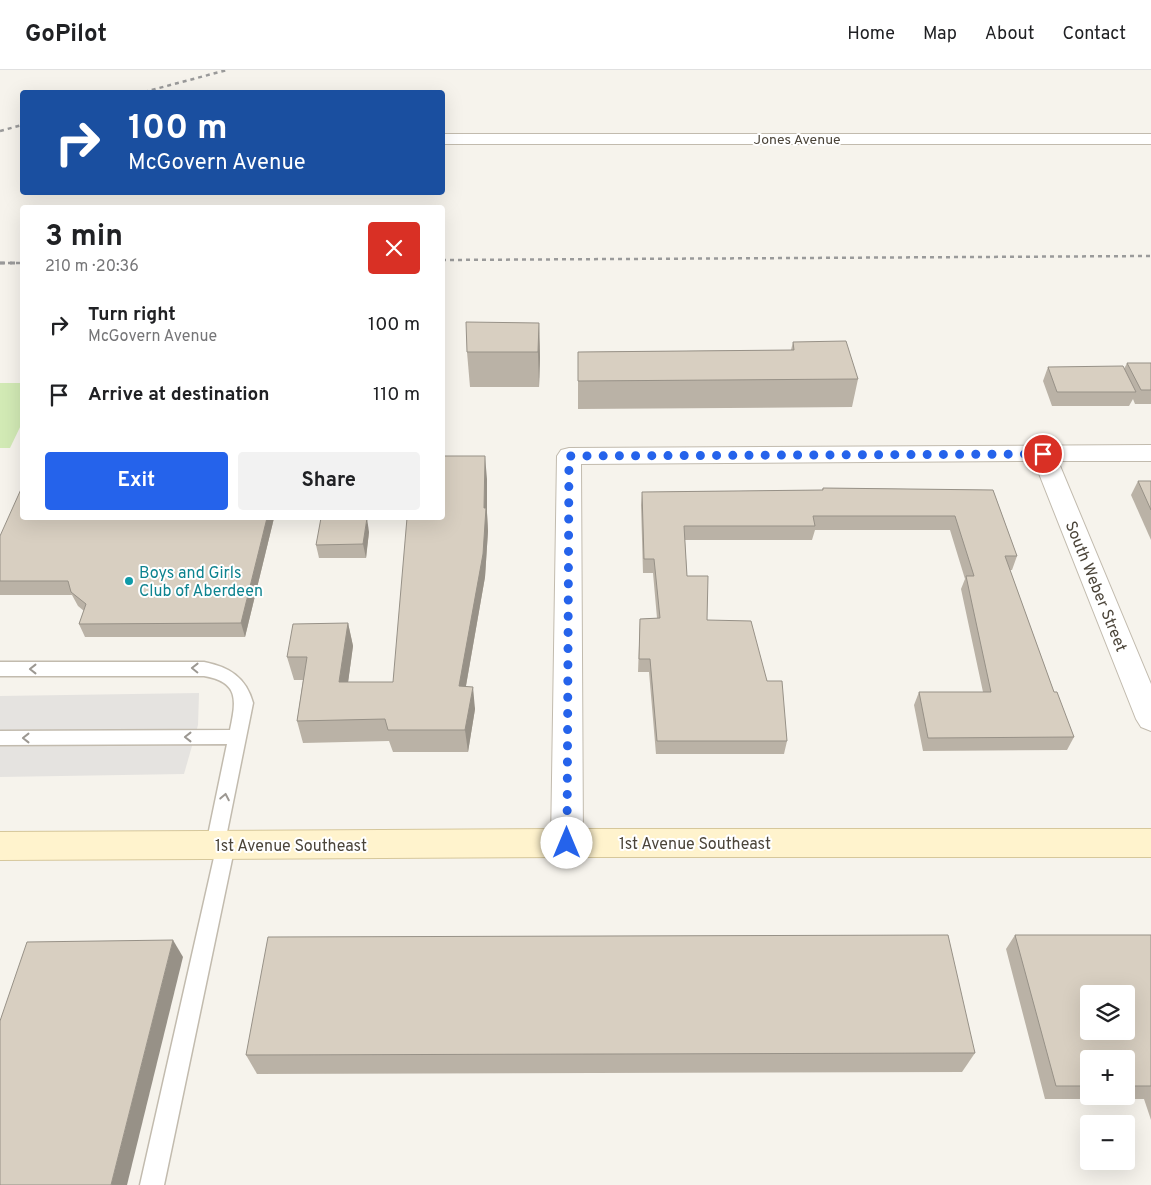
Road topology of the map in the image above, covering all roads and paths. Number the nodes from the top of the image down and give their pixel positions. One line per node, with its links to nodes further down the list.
1 (445, 139): 2 (street, Jones Avenue)
2 (1151, 139)
3 (1151, 453): 4 (street)
4 (1043, 454): 6 (street, South Weber Street); 9 (street)
5 (0, 670): 7 (lane, one-way to 5)
6 (1151, 718)
7 (237, 737): 8 (lane, one-way to 8); 11 (lane, one-way to 7)
8 (0, 738)
9 (567, 843): 10 (street, 1st Avenue Southeast); 11 (street, 1st Avenue Southeast)
10 (1151, 844)
11 (221, 845): 12 (street, 1st Avenue Southeast); 13 (lane)
12 (0, 846)
13 (152, 1185)

